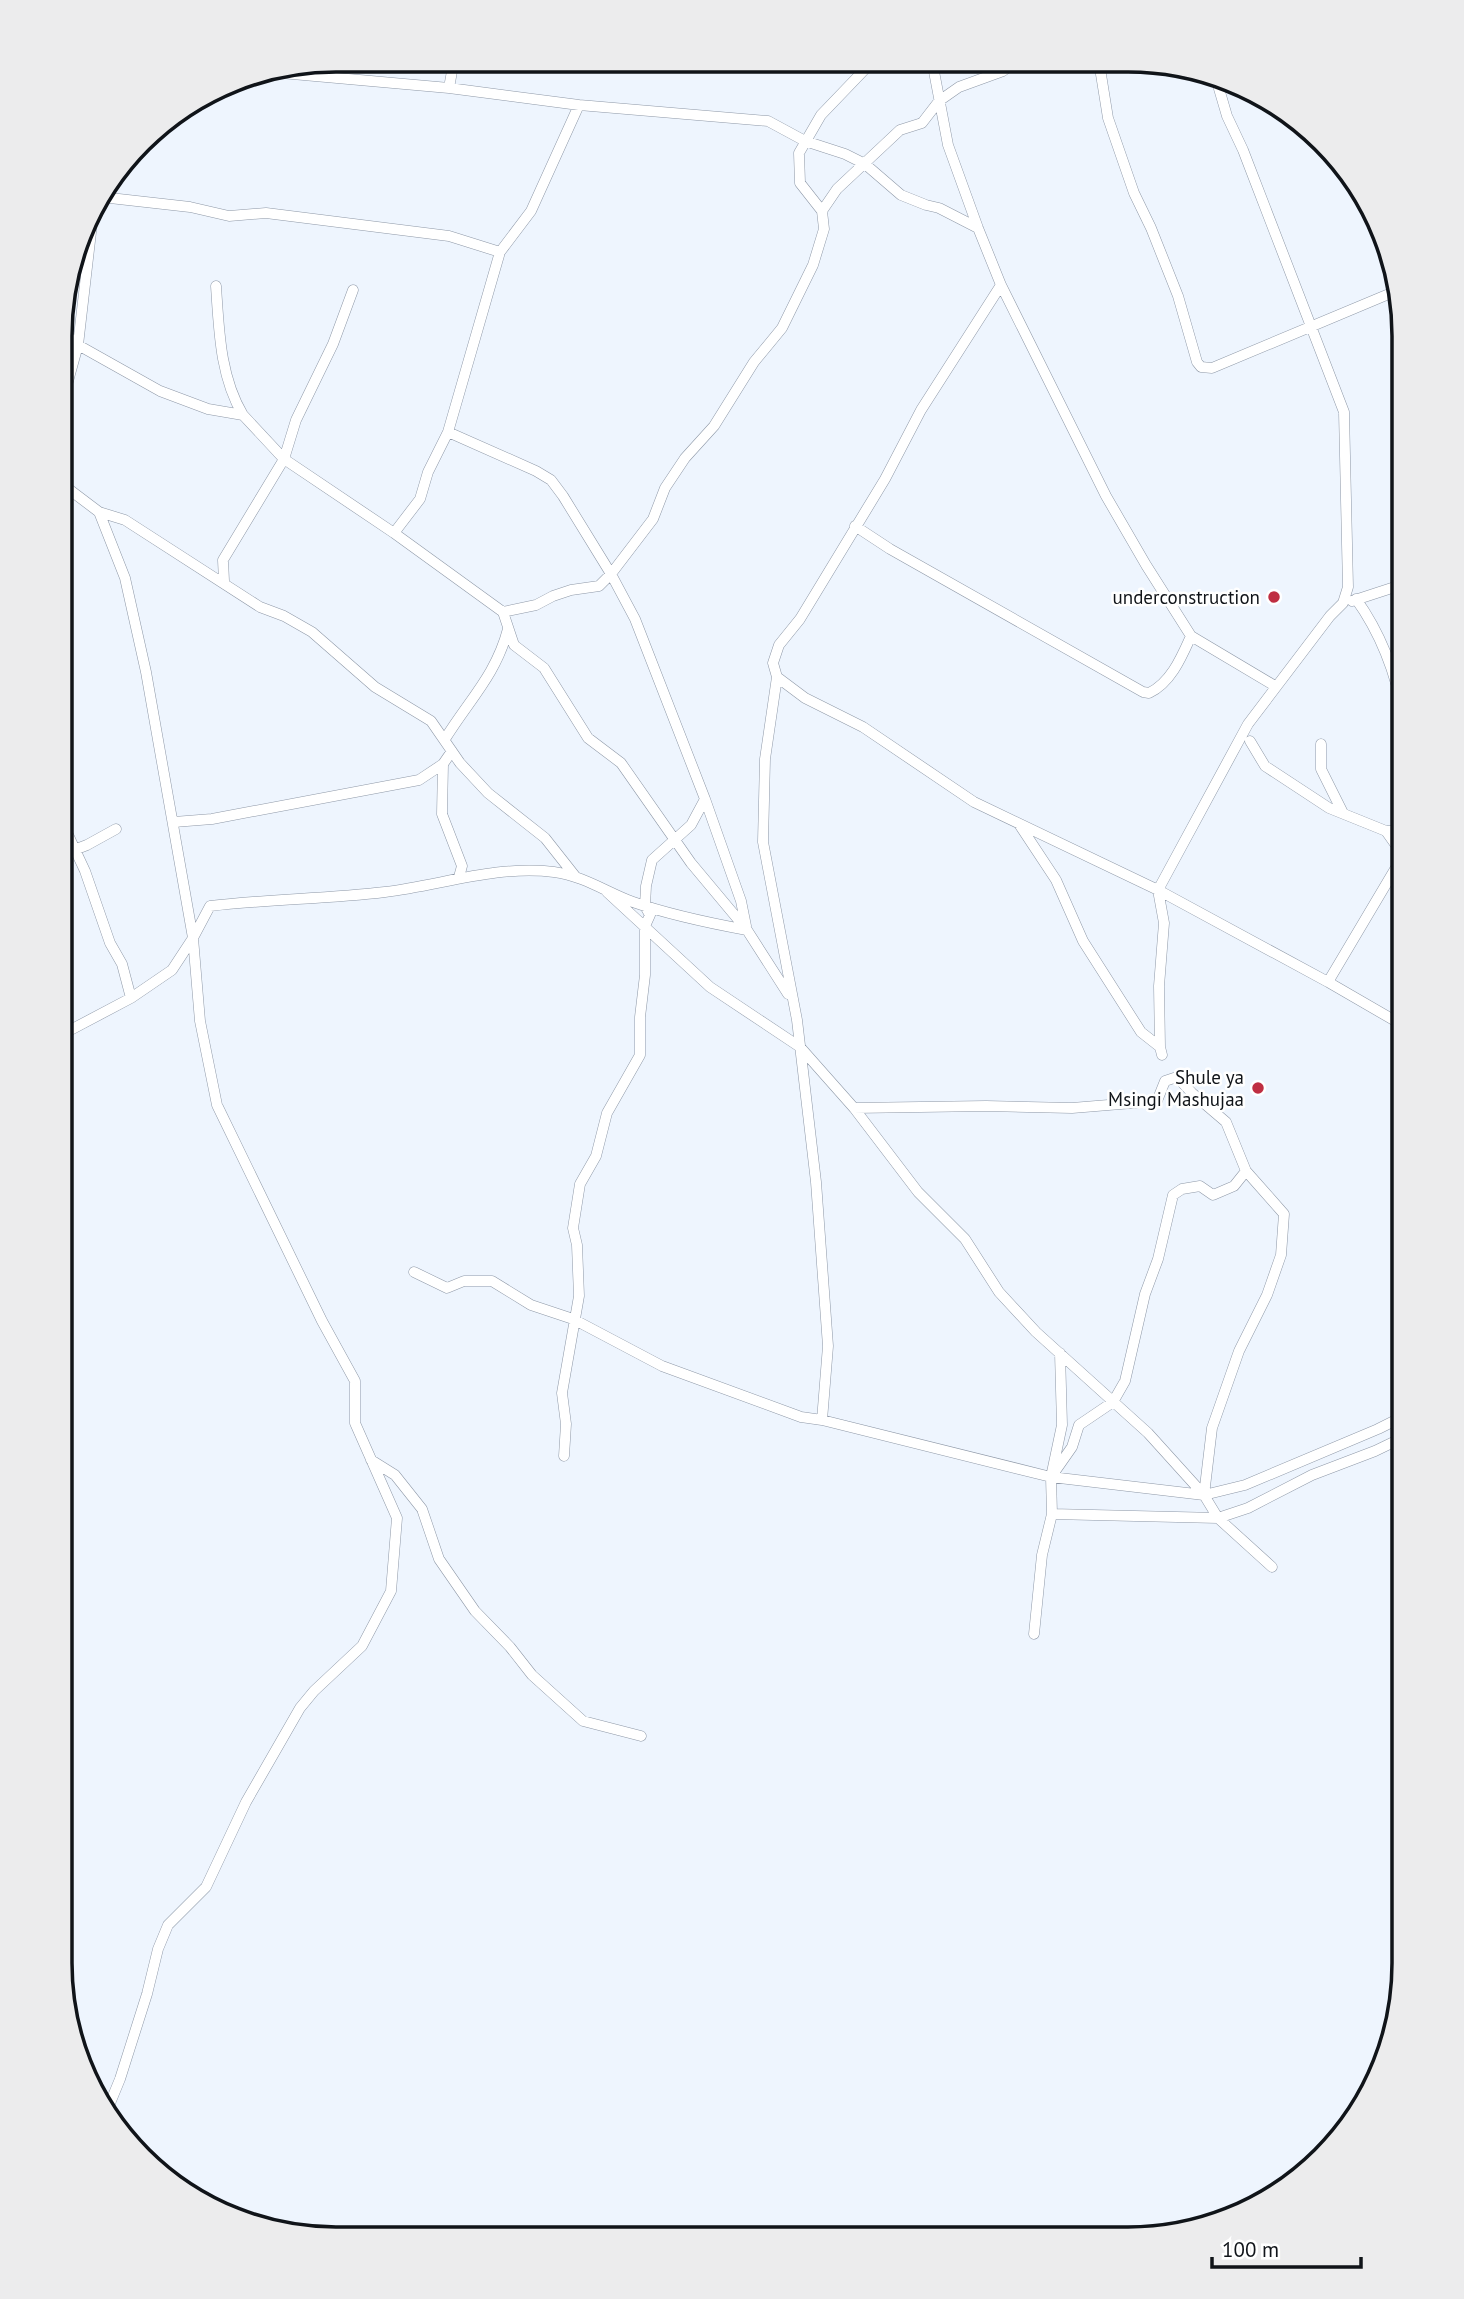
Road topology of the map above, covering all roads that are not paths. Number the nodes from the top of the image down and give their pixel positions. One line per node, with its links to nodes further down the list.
1 (452, 72): 7 (street)
2 (861, 72): 11 (street)
3 (934, 72): 9 (street)
4 (1000, 72): 9 (street)
5 (1101, 72): 22 (street)
6 (298, 75): 7 (street)
7 (449, 88): 10 (street)
8 (1218, 88): 22 (street)
9 (939, 101): 12 (street); 15 (street)
10 (579, 105): 11 (street); 17 (street)
11 (805, 141): 12 (street); 14 (street)
12 (865, 164): 14 (street); 15 (street)
13 (111, 198): 17 (street)
14 (822, 211): 33 (street)
15 (978, 228): 18 (street)
16 (90, 240): 24 (street)
17 (500, 252): 27 (street)
18 (1001, 285): 31 (street); 40 (street)
19 (216, 286): 26 (street)
20 (353, 290): 28 (street)
21 (1389, 294): 22 (street)
22 (1312, 326): 37 (street)
23 (72, 340): 24 (street)
24 (78, 345): 25 (street); 26 (street)
25 (72, 367)
26 (243, 415): 28 (street)
27 (448, 432): 32 (street); 33 (street)
28 (284, 459): 32 (street); 34 (street)
29 (72, 492): 30 (street)
30 (99, 512): 34 (street); 51 (street)
31 (855, 526): 40 (street); 42 (street)
32 (394, 533): 38 (street)
33 (611, 574): 38 (street); 49 (street)
34 (224, 581): 44 (street)
35 (1392, 588): 36 (street)
36 (1356, 599): 37 (street); 41 (street)
37 (1343, 603): 43 (street)
38 (503, 612): 39 (street)
39 (508, 629): 44 (street); 56 (street)
40 (1191, 636): 43 (street)
41 (1392, 664)
42 (777, 677): 52 (street); 72 (street)
43 (1275, 686): 65 (street)
44 (445, 739): 47 (street)
45 (1250, 741): 50 (street)
46 (1321, 744): 50 (street)
47 (452, 751): 48 (street); 62 (street)
48 (443, 764): 51 (street); 63 (street)
49 (705, 799): 56 (street); 68 (street)
50 (1344, 813): 54 (street)
51 (174, 822): 69 (street)
52 (1019, 824): 65 (street); 65 (street)
53 (116, 829): 59 (street)
54 (1386, 831): 55 (street); 57 (street)
55 (1392, 831)
56 (674, 839): 66 (street); 68 (street)
57 (1392, 839)
58 (72, 843): 59 (street)
59 (75, 850): 60 (street); 71 (street)
60 (72, 851)
61 (1392, 874): 70 (street)
62 (575, 876): 63 (street); 64 (street)
63 (459, 877): 69 (street)
64 (602, 887): 66 (street); 67 (street)
65 (1158, 890): 70 (street)
66 (645, 906): 67 (street); 68 (street)
67 (645, 926): 75 (street); 79 (street)
68 (747, 930): 72 (street)
69 (193, 938): 71 (street); 86 (street)
70 (1328, 982): 73 (street)
71 (131, 998): 74 (street)
72 (792, 1001): 75 (street)
73 (1392, 1019)
74 (72, 1029)
75 (800, 1047): 76 (street); 82 (street)
76 (854, 1108): 77 (street); 80 (street)
77 (1246, 1171): 81 (street); 88 (street)
78 (414, 1272): 79 (street)
79 (573, 1319): 82 (street); 85 (street)
80 (1060, 1353): 81 (street); 87 (street)
81 (1113, 1402): 87 (street); 88 (street)
82 (822, 1420): 87 (street)
83 (1392, 1422): 88 (street)
84 (1392, 1443): 90 (street)
85 (564, 1456)
86 (371, 1460): 93 (street); 94 (street)
87 (1051, 1477): 88 (street); 89 (street)
88 (1204, 1495): 90 (street)
89 (1052, 1514): 90 (street); 92 (street)
90 (1219, 1518): 91 (street)
91 (1272, 1567)
92 (1034, 1634)
93 (641, 1736)
94 (111, 2101)

